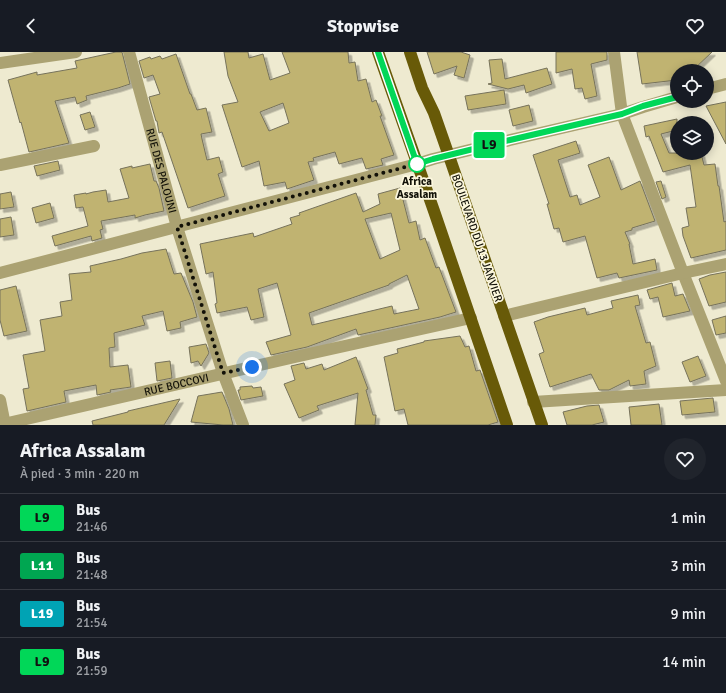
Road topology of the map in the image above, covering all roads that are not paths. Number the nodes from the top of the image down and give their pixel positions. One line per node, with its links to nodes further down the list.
1 (76, 52): 6 (street)
2 (129, 52): 15 (street, RUE DES PALOUNI)
3 (378, 52): 13 (highway)
4 (410, 52): 12 (highway, BOULEVARD DU 13 JANVIER)
5 (614, 52): 10 (street)
6 (0, 63)
7 (726, 84): 8 (street)
8 (714, 87)
9 (670, 99): 10 (street)
10 (622, 114): 12 (street); 18 (street)
11 (94, 146): 14 (street)
12 (449, 156): 13 (street); 19 (highway, BOULEVARD DU 13 JANVIER)
13 (417, 164): 15 (street); 20 (highway)
14 (0, 166)
15 (177, 227): 17 (street); 21 (street, RUE DES PALOUNI)
16 (726, 264): 18 (street)
17 (0, 273)
18 (683, 273): 19 (street); 22 (street)
19 (504, 316): 25 (highway, BOULEVARD DU 13 JANVIER)
20 (471, 318): 21 (street, RUE BOCCOVI); 28 (highway)
21 (223, 373): 26 (street, RUE BOCCOVI); 27 (street, RUE DES PALOUNI)
22 (726, 381)
23 (726, 390): 25 (street)
24 (0, 400): 26 (street)
25 (533, 402): 29 (highway, BOULEVARD DU 13 JANVIER)
26 (3, 424)
27 (243, 425)
28 (507, 425)
29 (542, 425)

